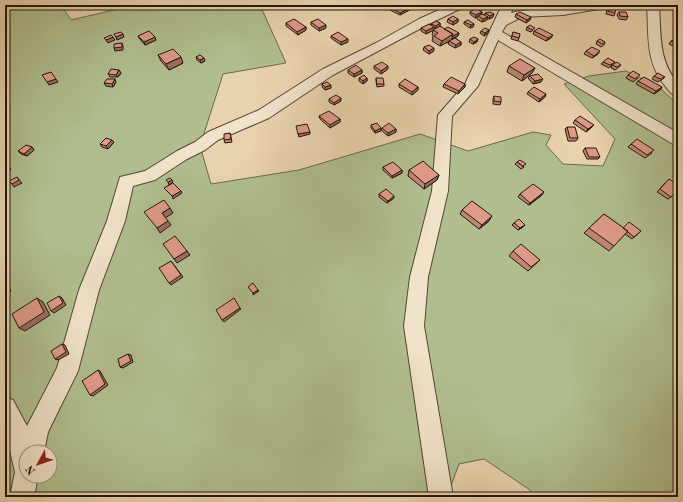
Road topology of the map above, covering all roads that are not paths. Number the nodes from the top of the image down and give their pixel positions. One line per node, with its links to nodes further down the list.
1 (460, 5): 10 (street)
2 (508, 5): 5 (street)
3 (605, 5): 5 (street)
4 (653, 5): 6 (street)
5 (498, 28): 7 (street); 13 (street)
6 (678, 92)
7 (678, 140)
8 (5, 408): 9 (street)
9 (20, 444)
10 (34, 444)
11 (24, 484): 12 (street)
12 (22, 497)
13 (441, 497)

